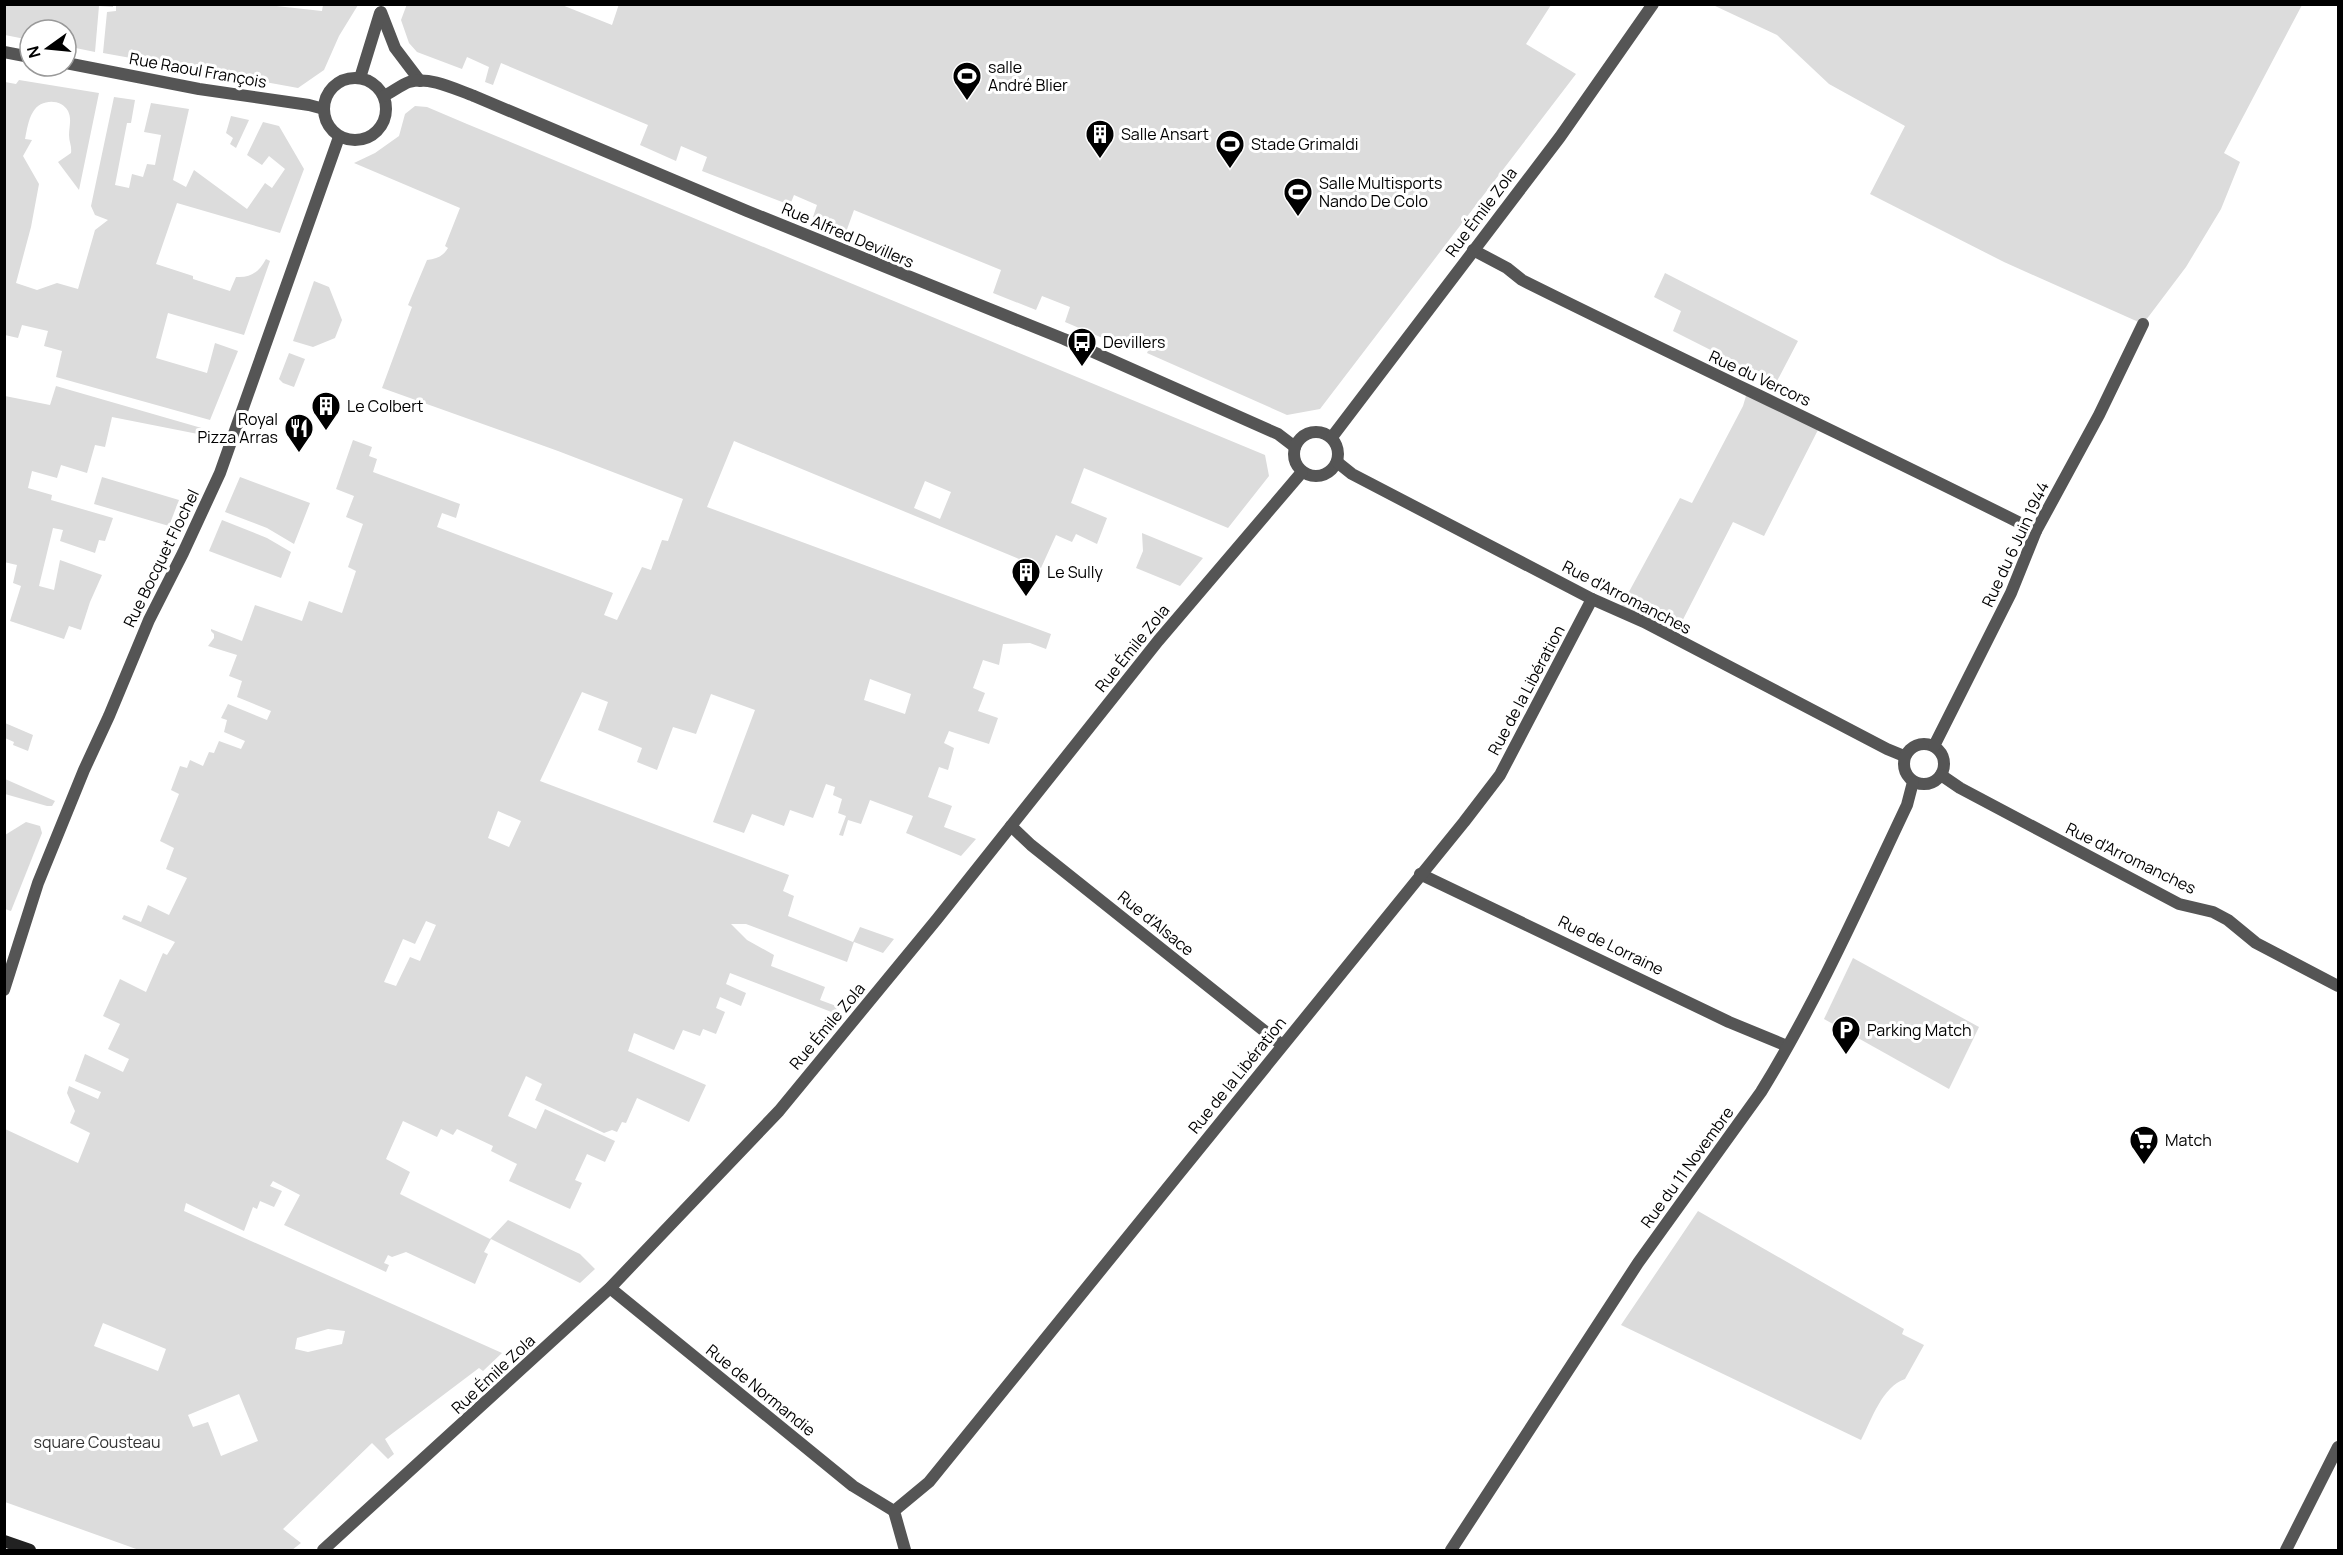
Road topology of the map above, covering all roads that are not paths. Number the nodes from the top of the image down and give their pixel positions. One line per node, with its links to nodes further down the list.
1 (1653, 4): 9 (street, Rue Émile Zola)
2 (382, 8): 4 (street); 5 (street)
3 (78, 65): 7 (street, Rue Raoul François)
4 (360, 78): 6 (street); 7 (street)
5 (420, 81): 6 (street); 12 (street, Rue Alfred Devillers)
6 (384, 96): 8 (street)
7 (324, 110): 8 (street)
8 (339, 136): 24 (street, Rue Bocquet Flochel)
9 (1473, 250): 11 (street, Rue Émile Zola); 15 (street, Rue du Vercors)
10 (2143, 324): 15 (street, Rue du 6 Juin 1944)
11 (1332, 437): 12 (street); 13 (street)
12 (1295, 447): 14 (street)
13 (1337, 462): 14 (street); 16 (street, Rue d'Arromanches)
14 (1302, 472): 21 (street, Rue Émile Zola)
15 (2036, 531): 17 (street, Rue du 6 Juin 1944)
16 (1592, 599): 18 (street, Rue d'Arromanches); 22 (street, Rue de la Libération)
17 (1934, 746): 18 (street); 19 (street)
18 (1904, 756): 20 (street)
19 (1941, 776): 20 (street); 23 (street, Rue d'Arromanches)
20 (1913, 782): 26 (street, Rue du 11 Novembre)
21 (1011, 826): 25 (street, Rue d'Alsace); 27 (street, Rue Émile Zola)
22 (1420, 874): 25 (street, Rue de la Libération); 26 (street, Rue de Lorraine)
23 (2338, 986)
24 (4, 990)
25 (1282, 1045): 29 (street, Rue de la Libération)
26 (1787, 1046): 34 (street, Rue du 11 Novembre)
27 (610, 1288): 29 (street, Rue de Normandie); 32 (street, Rue Émile Zola)
28 (2338, 1447): 35 (street)
29 (894, 1511): 33 (street)
30 (4, 1541): 31 (street)
31 (30, 1551)
32 (323, 1551)
33 (905, 1551)
34 (1451, 1551)
35 (2286, 1551)

